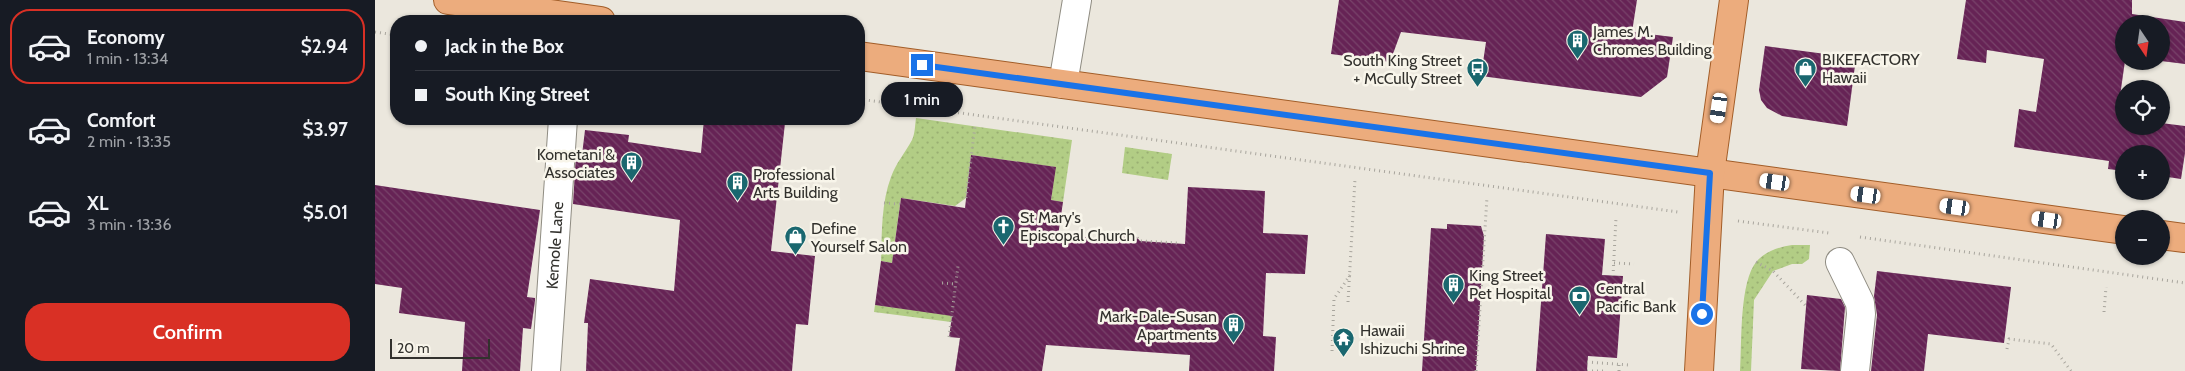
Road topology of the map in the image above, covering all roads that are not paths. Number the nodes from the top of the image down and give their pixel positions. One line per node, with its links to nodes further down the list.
1 (448, 0): 4 (main road)
2 (1077, 0): 6 (street)
3 (1734, 0): 8 (main road)
4 (544, 15)
5 (865, 57): 6 (main road)
6 (1063, 84): 8 (main road)
7 (563, 125): 13 (street, Kemole Lane)
8 (1710, 173): 9 (main road); 14 (main road)
9 (2115, 229)
10 (2170, 236): 11 (main road)
11 (2185, 238)
12 (1840, 262): 15 (street)
13 (545, 371)
14 (1699, 371)
15 (1855, 371)

